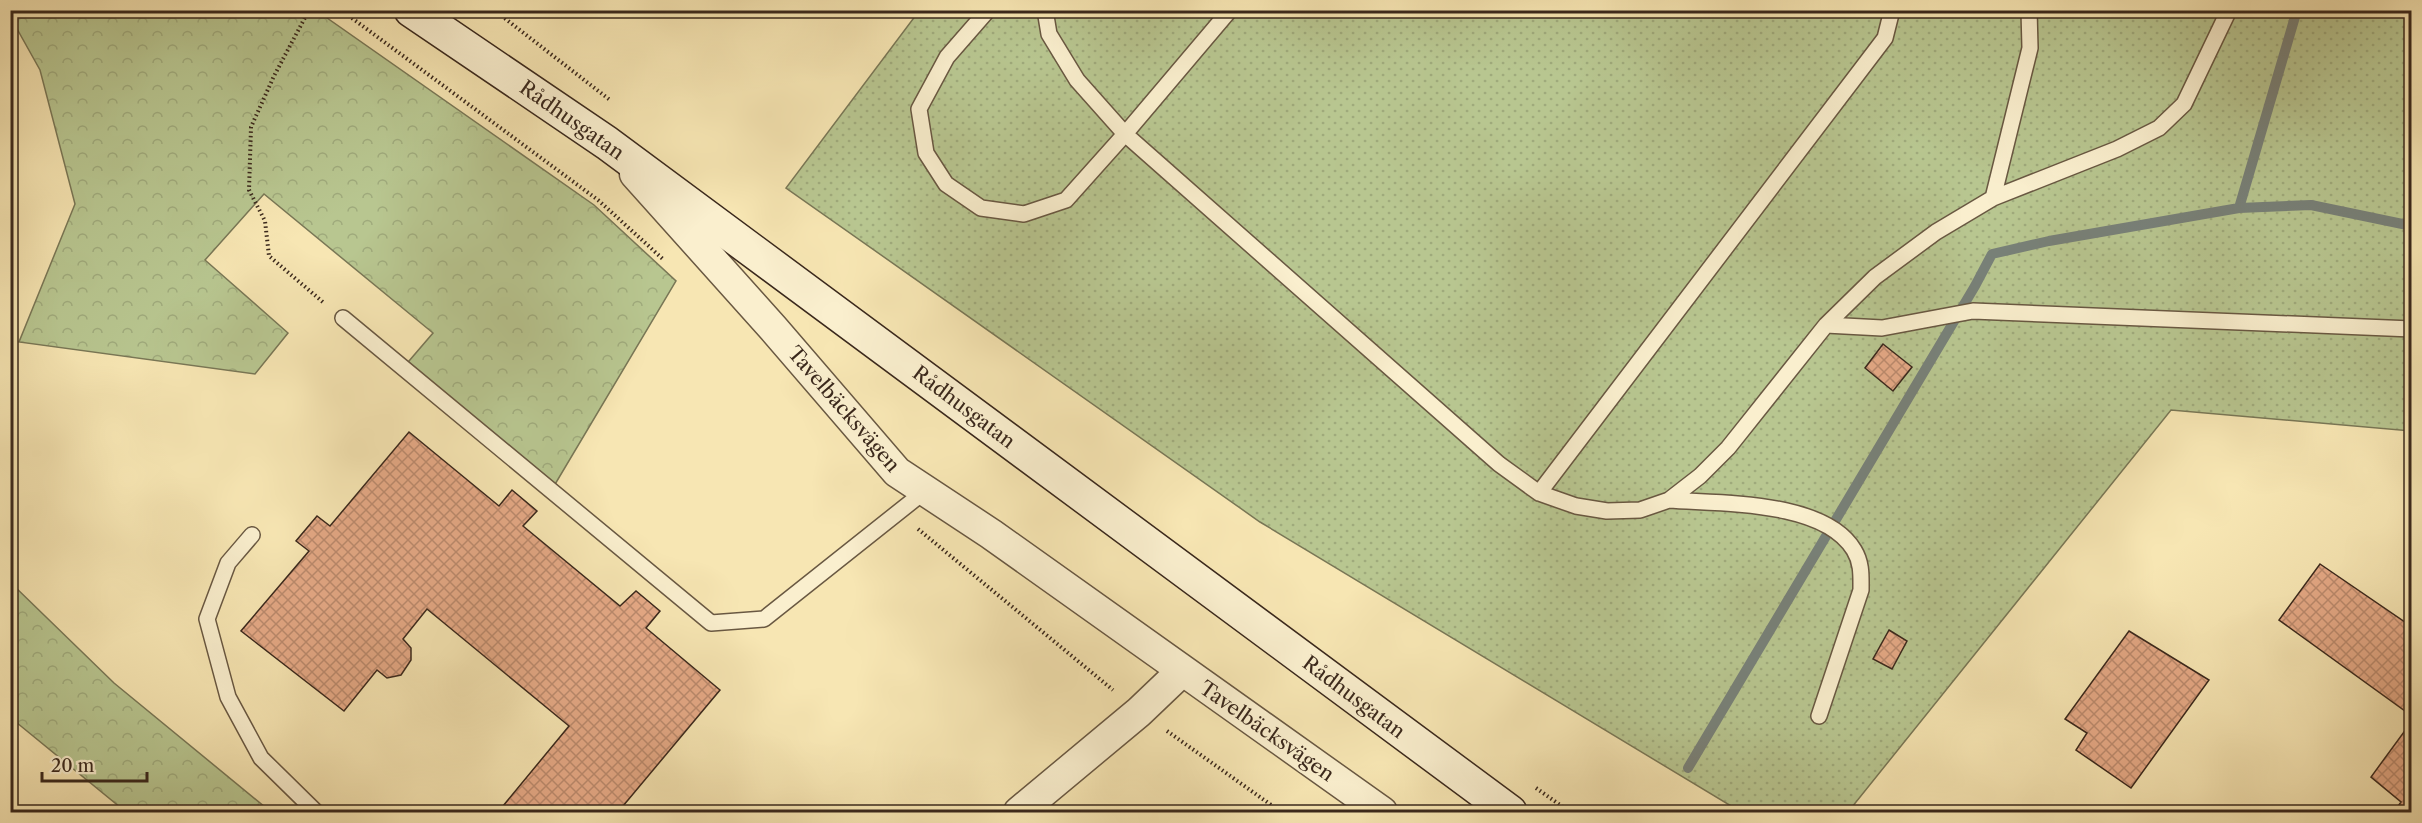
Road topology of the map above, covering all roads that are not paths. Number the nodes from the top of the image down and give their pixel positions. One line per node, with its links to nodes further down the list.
1 (411, 10): 9 (main road, Rådhusgatan)
2 (988, 10): 8 (lane)
3 (1045, 10): 8 (lane)
4 (1230, 10): 8 (lane)
5 (1892, 10): 15 (lane)
6 (2029, 10): 10 (lane)
7 (2229, 10): 10 (lane)
8 (1125, 134): 15 (lane)
9 (607, 143): 14 (street, Tavelbäcksvägen); 23 (main road, Rådhusgatan)
10 (1993, 198): 12 (lane)
11 (343, 318): 14 (lane)
12 (1826, 325): 13 (lane); 16 (lane)
13 (2412, 329)
14 (925, 491): 18 (street, Tavelbäcksvägen)
15 (1539, 493): 16 (lane)
16 (1669, 501): 19 (lane)
17 (252, 535): 20 (lane)
18 (1182, 671): 21 (street, Tavelbäcksvägen); 22 (street, Tavelbäcksvägen)
19 (1819, 716)
20 (316, 813)
21 (1019, 813)
22 (1382, 813)
23 (1510, 813)

